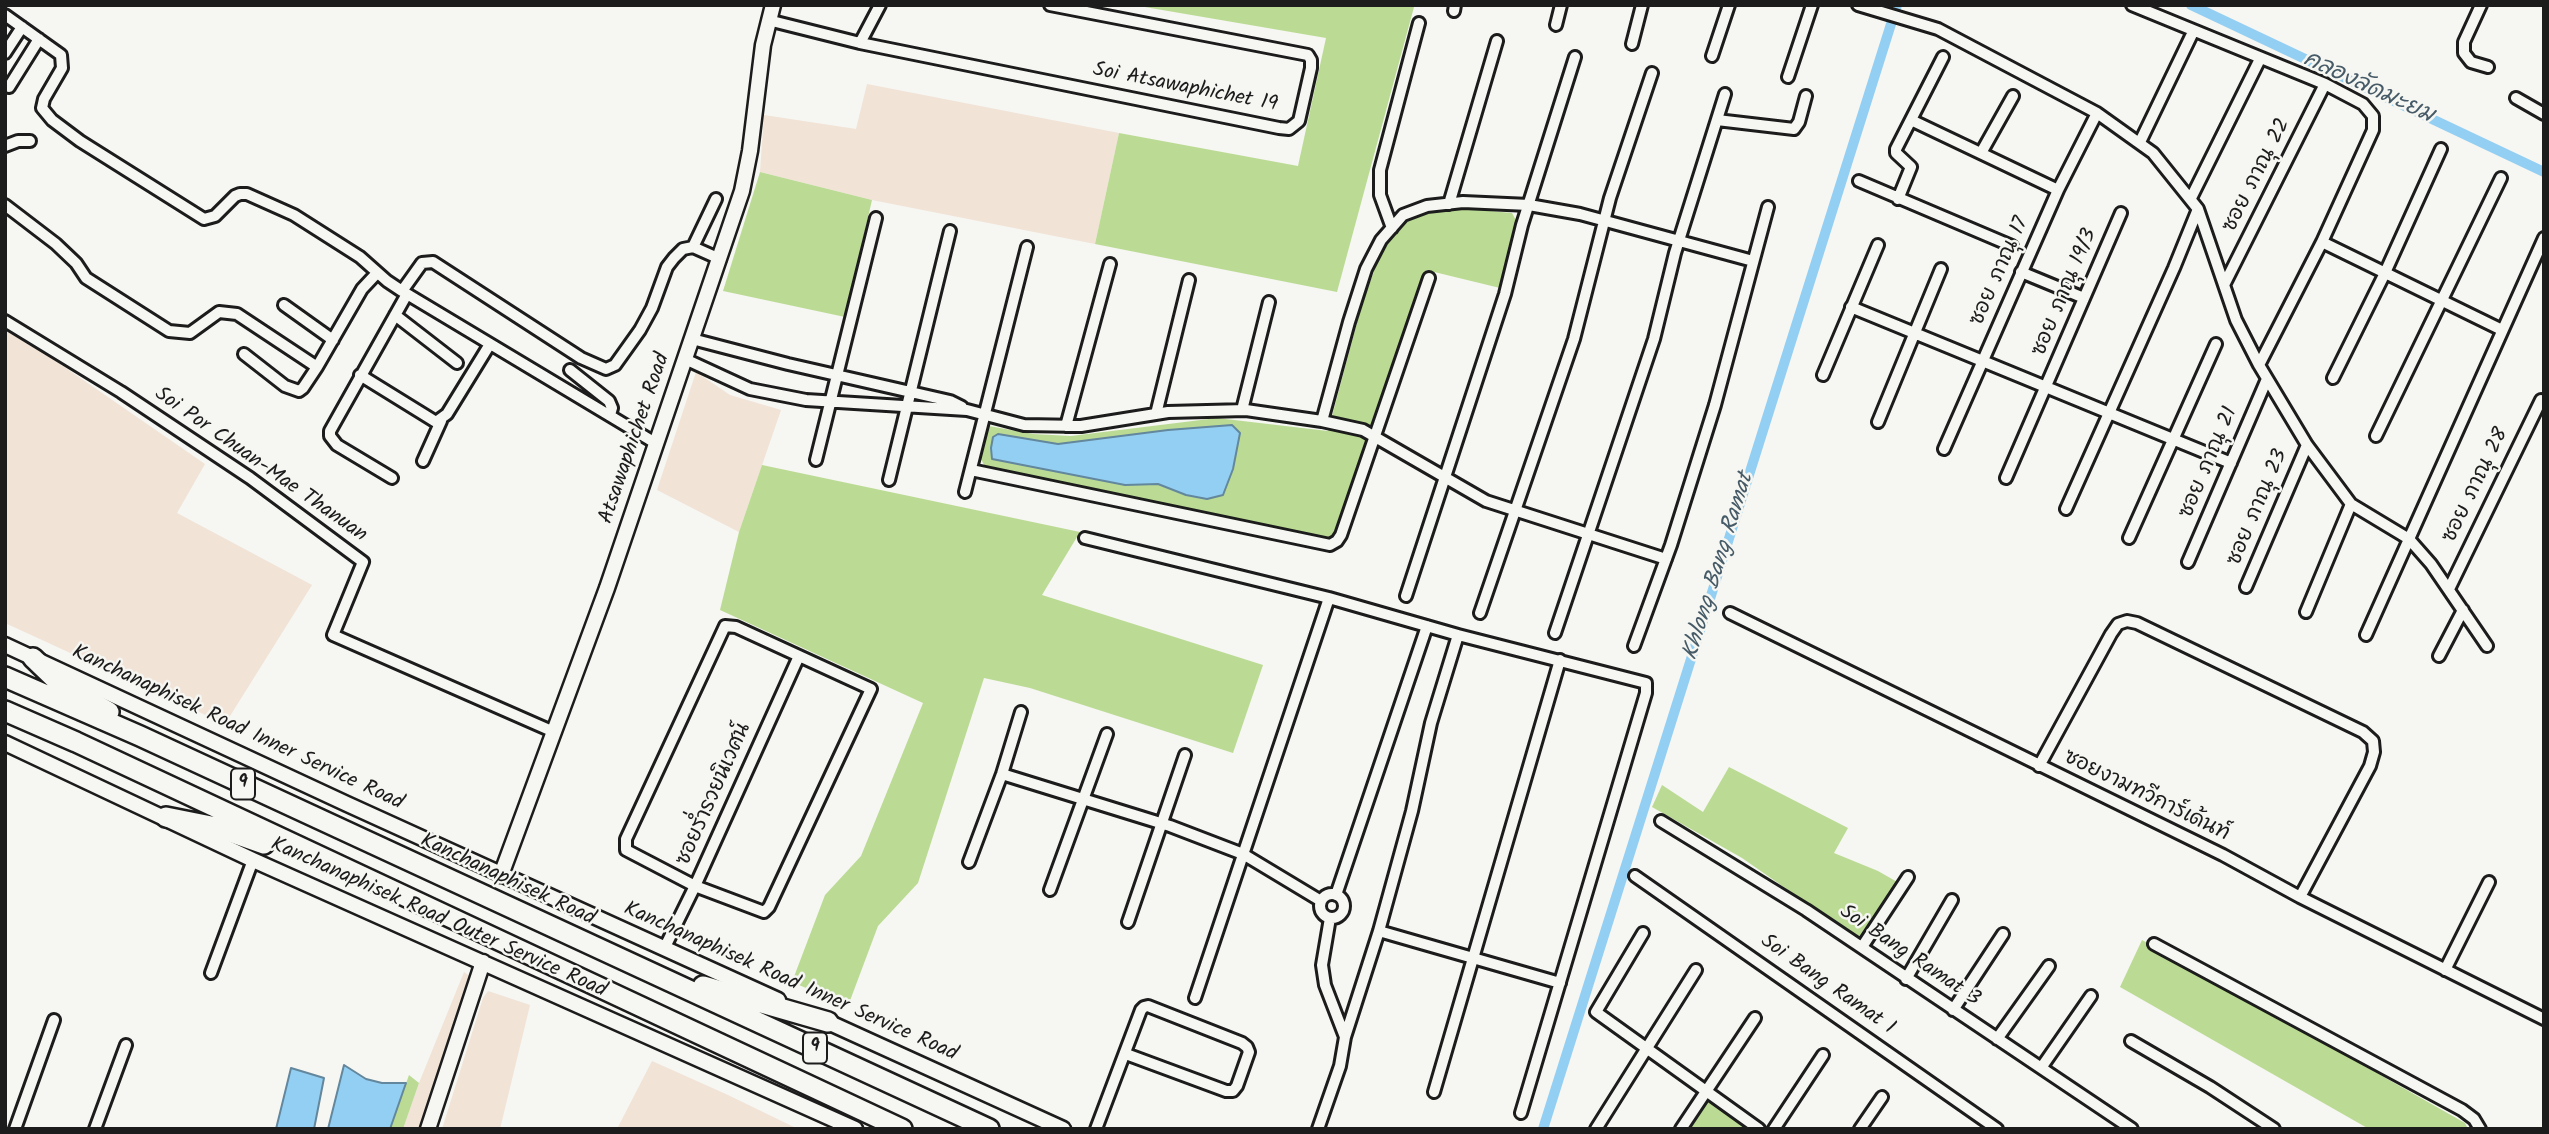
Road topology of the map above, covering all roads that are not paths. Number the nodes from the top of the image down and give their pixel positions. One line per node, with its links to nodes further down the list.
1 (773, 5): 12 (main road, Atsawaphichet Road)
2 (880, 5): 19 (street)
3 (1050, 5): 19 (street, Soi Atsawaphichet 19)
4 (1561, 5): 14 (street)
5 (1642, 5): 20 (street)
6 (1729, 5): 22 (street)
7 (1812, 5): 28 (street)
8 (1858, 5): 35 (street)
9 (2132, 5): 16 (street)
10 (2481, 5): 26 (street)
11 (5, 15): 15 (street)
12 (768, 20): 19 (street, Soi Atsawaphichet 19); 67 (main road, Atsawaphichet Road)
13 (1419, 23): 58 (street)
14 (1556, 24)
15 (22, 27): 17 (street); 21 (street)
16 (2193, 32): 25 (street); 40 (street)
17 (39, 39): 30 (street); 72 (street)
18 (1497, 41): 50 (street)
19 (860, 43)
20 (1632, 44)
21 (5, 53)
22 (1712, 56)
23 (1575, 57): 52 (street)
24 (1943, 57): 38 (street)
25 (2260, 59): 29 (street); 47 (street)
26 (2488, 67)
27 (1652, 73): 57 (street)
28 (1788, 77)
29 (2325, 84): 62 (street); 76 (street, ซอย ภาณุ 22)
30 (9, 87)
31 (1726, 94): 37 (street)
32 (1806, 96): 37 (street)
33 (2014, 96): 43 (street)
34 (2516, 98): 36 (street)
35 (2097, 113): 40 (street); 46 (street, ซอย ภาณุ 17)
36 (2544, 114)
37 (1717, 120): 61 (street)
38 (1911, 120): 43 (street); 49 (street)
39 (30, 141): 41 (street)
40 (2140, 142): 47 (street)
41 (5, 146)
42 (2441, 149): 73 (street)
43 (1982, 153): 46 (street)
44 (2501, 178): 79 (street)
45 (1859, 181): 49 (street)
46 (2058, 190): 71 (street, ซอย ภาณุ 17)
47 (2190, 198): 54 (street)
48 (716, 199): 65 (street)
49 (1898, 199): 64 (street)
50 (1449, 204): 52 (street); 58 (street)
51 (5, 205): 96 (street)
52 (1528, 205): 57 (street); 128 (street)
53 (1768, 207): 68 (street)
54 (2198, 209): 76 (street); 110 (street)
55 (2121, 213): 78 (street, ซอย ภาณุ 19/3)
56 (876, 218): 99 (street)
57 (1604, 220): 61 (street); 135 (street)
58 (1392, 228): 115 (street)
59 (950, 231): 104 (street)
60 (2544, 238): 85 (street)
61 (1679, 240): 68 (street); 136 (street)
62 (2322, 243): 73 (street); 95 (street)
63 (1878, 245): 82 (street)
64 (2012, 246)
65 (693, 247): 67 (street); 77 (street)
66 (1027, 247): 113 (street)
67 (720, 259): 87 (main road, Atsawaphichet Road)
68 (1753, 261): 140 (street)
69 (1110, 264): 117 (street)
70 (1941, 269): 86 (street)
71 (2021, 272): 78 (street); 93 (street, ซอย ภาณุ 17)
72 (377, 273): 77 (street); 88 (street)
73 (2384, 275): 79 (street); 101 (street)
74 (1429, 278): 118 (street)
75 (1189, 280): 111 (street)
76 (2224, 285): 95 (street)
77 (405, 293): 83 (street); 89 (street)
78 (2084, 298): 103 (street, ซอย ภาณุ 19/3)
79 (2442, 301): 85 (street); 119 (street)
80 (1269, 302): 109 (street)
81 (284, 305): 88 (street)
82 (1851, 307): 86 (street); 100 (street)
83 (394, 315): 94 (street); 98 (street)
84 (5, 321): 164 (street, Soi Por Chuan-Mae Thanuan)
85 (2502, 330): 139 (street)
86 (1916, 333): 93 (street); 116 (street)
87 (692, 339): 92 (main road, Atsawaphichet Road); 99 (street)
88 (333, 340): 96 (street)
89 (490, 344): 112 (street); 114 (street)
90 (2216, 344): 120 (street)
91 (244, 354): 96 (street)
92 (685, 359): 105 (street); 121 (main road, Atsawaphichet Road)
93 (1982, 360): 103 (street); 123 (street, ซอย ภาณุ 17)
94 (457, 363)
95 (2259, 365): 102 (street)
96 (317, 367)
97 (570, 370): 112 (street)
98 (360, 375): 114 (street); 129 (street)
99 (837, 375): 104 (street); 105 (street)
100 (1822, 375)
101 (2333, 378)
102 (2267, 379): 122 (street); 126 (street, ซอย ภาณุ 21)
103 (2046, 388): 110 (street); 130 (street, ซอย ภาณุ 19/3)
104 (911, 392): 107 (street); 108 (street)
105 (831, 400): 107 (street); 124 (street)
106 (2541, 400): 143 (street, ซอย ภาณุ 28)
107 (907, 405): 108 (street); 131 (street)
108 (967, 410): 113 (street)
109 (1242, 410): 111 (street); 115 (street)
110 (2109, 413): 120 (street); 134 (street)
111 (1156, 414): 117 (street)
112 (610, 415): 121 (street)
113 (985, 415): 117 (street); 127 (street)
114 (441, 421): 125 (street)
115 (1322, 421): 118 (street)
116 (1878, 422)
117 (1066, 426)
118 (1374, 436): 127 (street); 128 (street)
119 (2376, 436)
120 (2172, 439): 126 (street); 138 (street)
121 (657, 444): 164 (main road, Atsawaphichet Road)
122 (2307, 444): 133 (street); 142 (street, ซอย ภาณุ 23)
123 (1944, 449)
124 (816, 460)
125 (423, 461)
126 (2231, 463): 141 (street, ซอย ภาณุ 21)
127 (971, 470): 132 (street)
128 (1446, 477): 135 (street); 144 (street)
129 (392, 478)
130 (2006, 478)
131 (889, 480)
132 (965, 492)
133 (2351, 504): 139 (street); 148 (street)
134 (2066, 509)
135 (1516, 511): 136 (street); 149 (street)
136 (1589, 535): 140 (street); 151 (street)
137 (1085, 538): 145 (street)
138 (2129, 538)
139 (2409, 539): 143 (street); 153 (street)
140 (1666, 559): 155 (street)
141 (2188, 562)
142 (2246, 587)
143 (2449, 589): 146 (street)
144 (1406, 596)
145 (1329, 598): 150 (street); 176 (street)
146 (2463, 610): 156 (street); 158 (street)
147 (1730, 612): 169 (street, ซอยงามทวีการ์เด้นท์)
148 (2306, 612)
149 (1480, 613)
150 (1427, 626): 152 (street); 185 (street)
151 (1555, 633)
152 (1458, 635): 160 (street); 191 (street)
153 (2366, 635)
154 (5, 645): 159 (main road, Kanchanaphisek Road Inner Service Road)
155 (1634, 646)
156 (2487, 646)
157 (799, 656): 183 (street, ซอยร่ำรวยนิเวศน์); 183 (street); 183 (street)
158 (2439, 656)
159 (33, 658): 166 (highway); 179 (main road, Kanchanaphisek Road Inner Service Road)
160 (1560, 660): 197 (street); 205 (street)
161 (5, 677): 166 (highway, Kanchanaphisek Road / 9)
162 (5, 711): 175 (highway, 9)
163 (1021, 712): 170 (street)
164 (554, 732): 179 (main road, Atsawaphichet Road)
165 (1107, 734): 171 (street)
166 (139, 736): 200 (highway, Kanchanaphisek Road / 9)
167 (5, 743): 172 (main road, Kanchanaphisek Road Outer Service Road)
168 (1185, 755): 174 (street)
169 (2039, 766): 186 (street, ซอยงามทวีการ์เด้นท์); 186 (street)
170 (1002, 774): 171 (street); 178 (street)
171 (1083, 798): 174 (street); 184 (street)
172 (166, 817): 175 (highway); 177 (main road, Kanchanaphisek Road Outer Service Road)
173 (1661, 821): 195 (street, Soi Bang Ramat 3)
174 (1163, 824): 176 (street); 190 (street)
175 (310, 853): 230 (highway, 9)
176 (1243, 854): 188 (street); 207 (street)
177 (253, 860): 198 (main road, Kanchanaphisek Road Outer Service Road); 203 (street)
178 (970, 862)
179 (501, 875): 196 (main road, Kanchanaphisek Road Inner Service Road)
180 (1635, 876): 240 (street, Soi Bang Ramat 1)
181 (1908, 877): 195 (street)
182 (2489, 882): 202 (street)
183 (695, 886): 196 (street, ซอยร่ำรวยนิเวศน์)
184 (1050, 890)
185 (1336, 895): 188 (street); 189 (street)
186 (2300, 897): 202 (street, ซอยงามทวีการ์เด้นท์)
187 (1952, 900): 204 (street)
188 (1321, 901): 189 (street)
189 (1330, 918): 213 (street)
190 (1128, 922)
191 (1379, 931): 197 (street); 213 (street)
192 (1643, 933): 217 (street)
193 (2003, 934): 208 (street)
194 (2154, 944): 243 (street)
195 (1862, 947): 204 (street, Soi Bang Ramat 3)
196 (664, 949): 212 (main road, Kanchanaphisek Road Inner Service Road)
197 (1473, 959): 205 (street); 222 (street)
198 (483, 962): 228 (main road); 229 (main road, Kanchanaphisek Road Outer Service Road)
199 (2049, 966): 214 (street)
200 (641, 968): 212 (highway); 231 (highway, Kanchanaphisek Road / 9)
201 (1696, 970): 217 (street)
202 (2445, 970): 210 (street, ซอยงามทวีการ์เด้นท์)
203 (211, 973)
204 (1906, 979): 208 (street, Soi Bang Ramat 3)
205 (1560, 983): 224 (street)
206 (2091, 996): 220 (street)
207 (1195, 998)
208 (1953, 1010): 214 (street, Soi Bang Ramat 3)
209 (1755, 1018): 221 (street)
210 (2544, 1018)
211 (54, 1020): 226 (street)
212 (828, 1022): 232 (main road, Kanchanaphisek Road Inner Service Road)
213 (1345, 1037): 234 (street)
214 (1997, 1039): 220 (street, Soi Bang Ramat 3)
215 (2132, 1041): 242 (street)
216 (126, 1045): 227 (street)
217 (1647, 1048): 221 (street); 235 (street)
218 (1126, 1054): 218 (street); 233 (street)
219 (1823, 1055): 238 (street)
220 (2041, 1068): 241 (street, Soi Bang Ramat 3)
221 (1706, 1090): 236 (street); 237 (street)
222 (1434, 1092)
223 (1882, 1097): 239 (street)
224 (1521, 1113)
225 (5, 1127): 226 (street)
226 (13, 1129)
227 (95, 1129)
228 (428, 1129)
229 (855, 1129)
230 (902, 1129)
231 (989, 1129)
232 (1063, 1129)
233 (1096, 1129)
234 (1318, 1129)
235 (1596, 1129)
236 (1681, 1129)
237 (1759, 1129)
238 (1774, 1129)
239 (1860, 1129)
240 (1997, 1129)
241 (2132, 1129)
242 (2274, 1129)
243 (2480, 1129)

